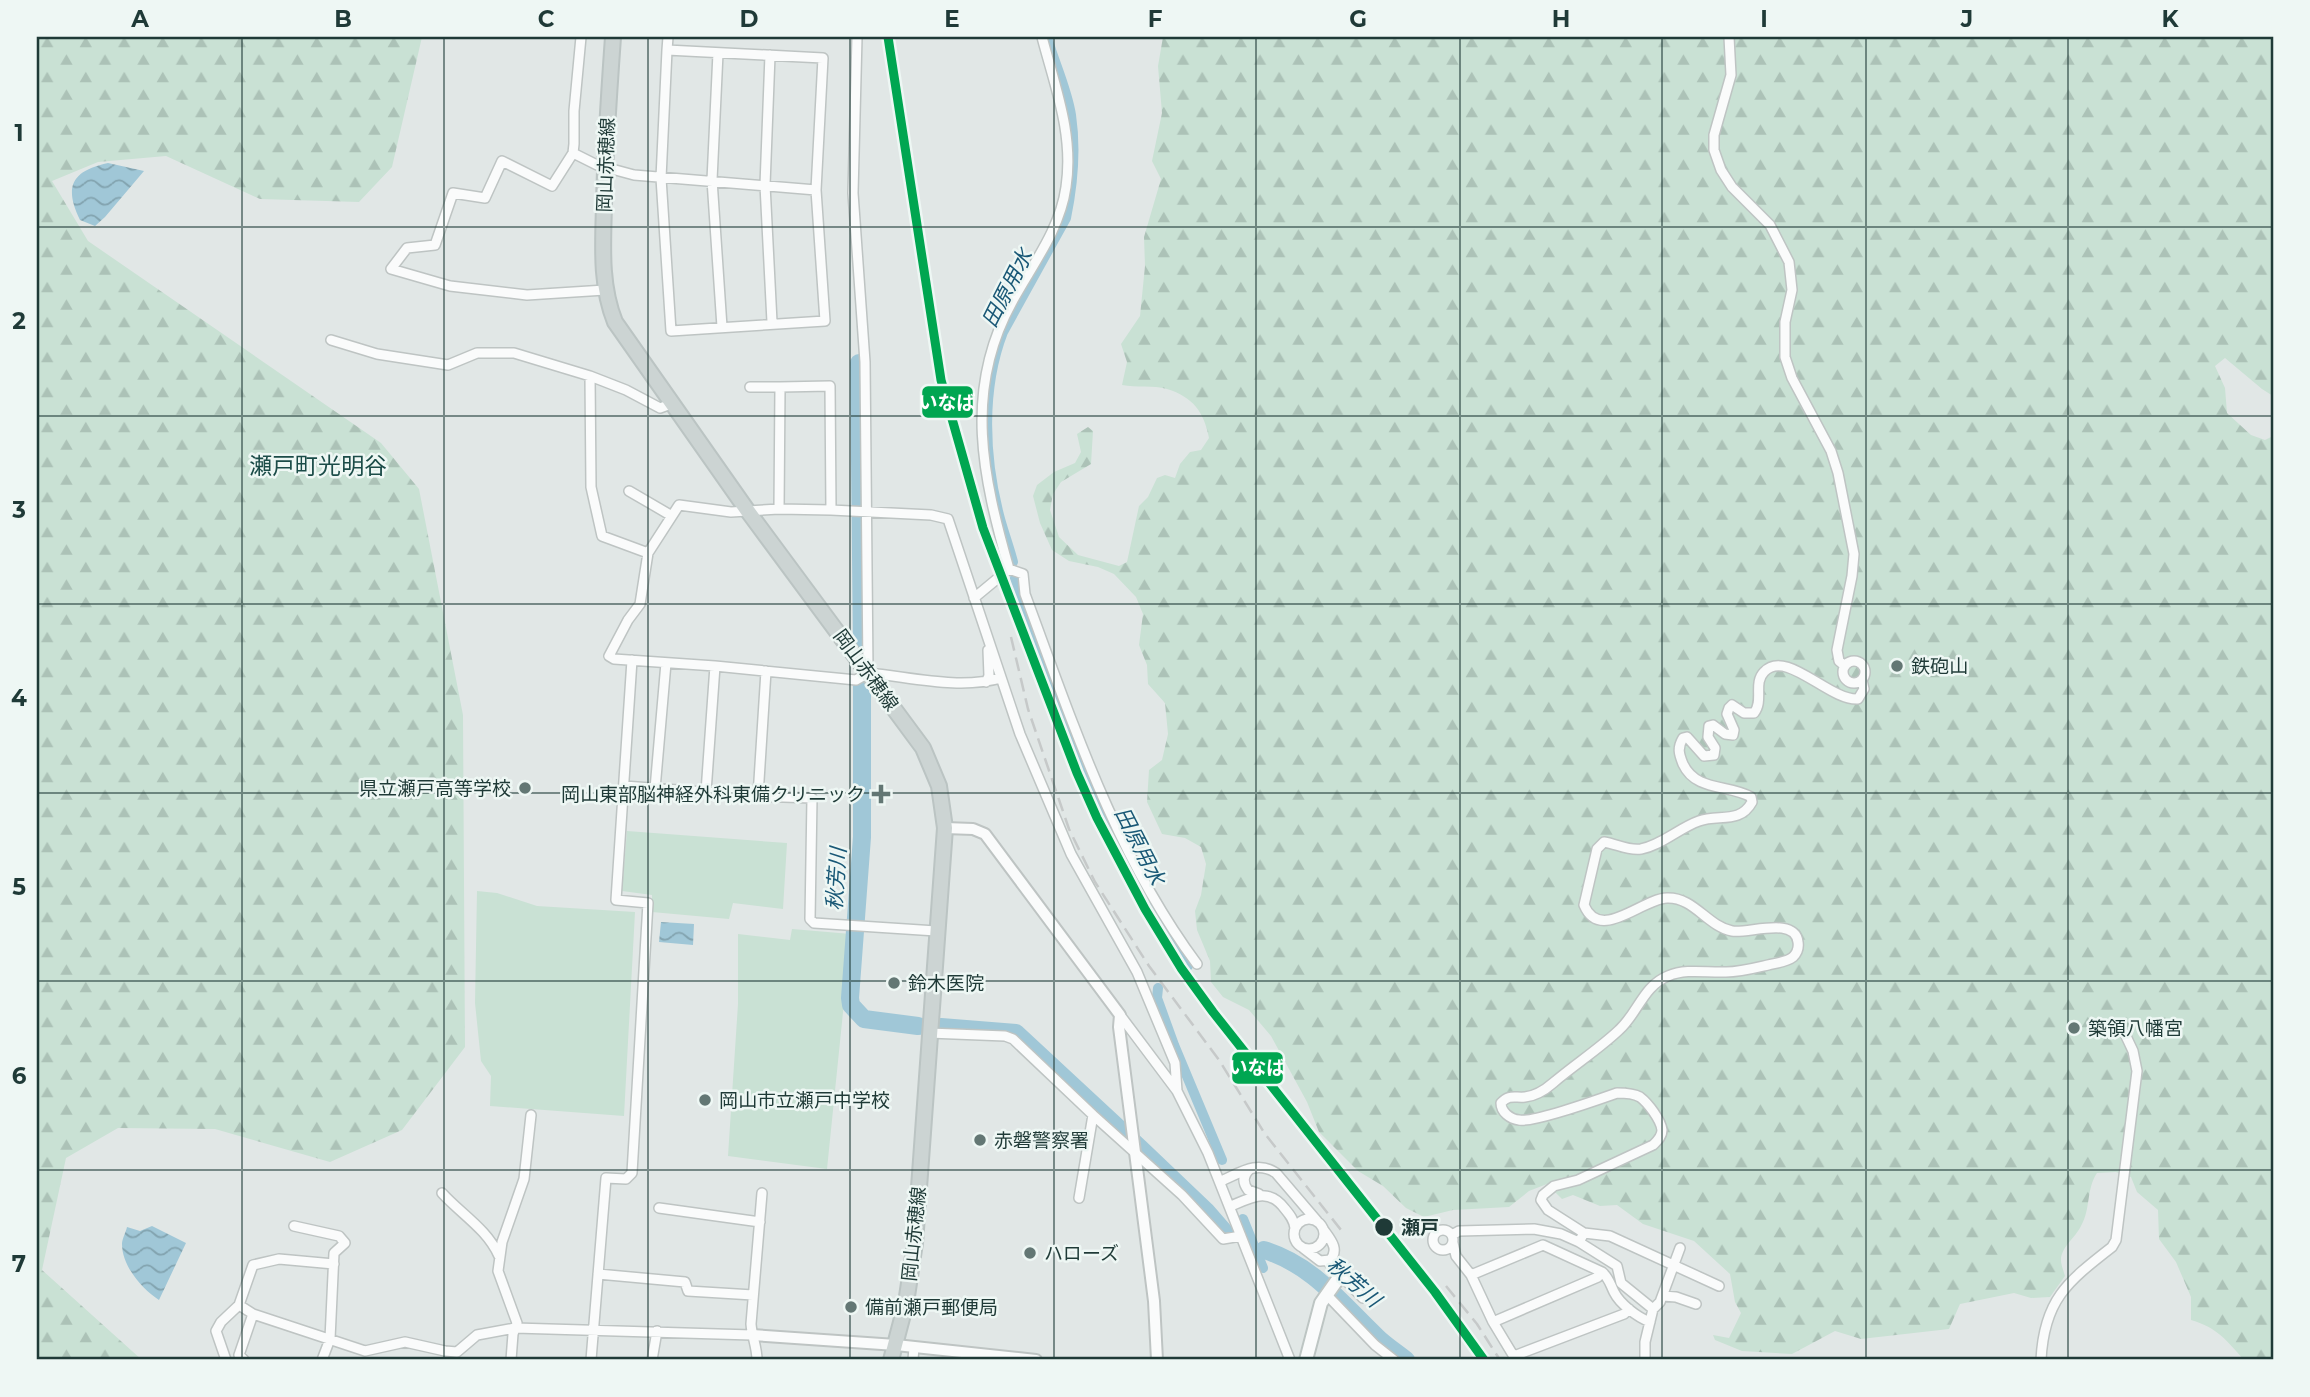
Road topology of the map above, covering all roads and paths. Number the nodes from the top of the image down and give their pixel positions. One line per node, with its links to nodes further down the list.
1 (581, 37): 10 (street)
2 (613, 37): 11 (main road, 岡山赤穂線)
3 (668, 37): 7 (street)
4 (857, 37): 28 (street)
5 (1042, 37): 31 (street)
6 (1729, 37): 37 (street)
7 (667, 50): 8 (street); 12 (street)
8 (718, 53): 9 (street); 13 (street)
9 (771, 55): 14 (street); 15 (street)
10 (573, 153): 11 (street); 16 (street)
11 (605, 167): 12 (street); 16 (main road, 岡山赤穂線)
12 (661, 178): 13 (street); 18 (street)
13 (712, 180): 14 (street); 18 (street)
14 (765, 185): 15 (street); 17 (street)
15 (816, 190): 17 (street)
16 (606, 290): 23 (main road, 岡山赤穂線)
17 (772, 323): 18 (street)
18 (722, 327)
19 (331, 340): 20 (street)
20 (590, 376): 23 (street); 30 (street)
21 (750, 387): 22 (street)
22 (780, 387): 25 (street); 27 (street)
23 (671, 404): 26 (main road, 岡山赤穂線)
24 (629, 491): 29 (street)
25 (779, 509): 26 (street); 27 (street)
26 (747, 510): 29 (street); 39 (main road, 岡山赤穂線)
27 (831, 510): 28 (street)
28 (867, 513): 32 (street); 39 (street)
29 (673, 516): 30 (street)
30 (648, 553): 34 (street)
31 (1009, 569): 32 (street); 49 (street)
32 (974, 597): 33 (street)
33 (988, 641): 40 (street); 42 (street)
34 (632, 660): 35 (street); 43 (street)
35 (666, 663): 36 (street); 44 (street)
36 (715, 666): 38 (street); 45 (street)
37 (1845, 666): 41 (street); 41 (street)
38 (766, 671): 39 (street); 46 (street)
39 (868, 673): 42 (street); 47 (main road, 岡山赤穂線)
40 (1001, 678): 42 (street); 53 (street)
41 (1861, 680): 69 (street)
42 (986, 682)
43 (624, 786): 44 (street); 82 (street)
44 (655, 789): 45 (street)
45 (706, 792): 46 (street)
46 (758, 796): 48 (street)
47 (944, 828): 48 (main road, 岡山赤穂線); 50 (street)
48 (936, 931): 51 (main road, 岡山赤穂線)
49 (1197, 964)
50 (1120, 1015): 53 (street); 56 (street)
51 (929, 1033): 55 (street); 102 (main road, 岡山赤穂線)
52 (2125, 1034): 123 (street)
53 (1177, 1091): 58 (street)
54 (531, 1115): 76 (street)
55 (1093, 1115): 56 (street); 62 (street)
56 (1135, 1151): 70 (street); 118 (street)
57 (1251, 1168): 58 (street); 61 (street); 66 (street)
58 (1221, 1181): 63 (street)
59 (442, 1193): 76 (street)
60 (762, 1194): 65 (street)
61 (1259, 1194): 63 (street); 68 (street)
62 (1079, 1198)
63 (1231, 1206): 70 (street)
64 (659, 1208): 65 (street)
65 (760, 1222): 87 (street)
66 (1320, 1225): 68 (street); 73 (street); 78 (street)
67 (294, 1226): 79 (street)
68 (1295, 1228): 73 (street)
69 (1584, 1233): 72 (street); 80 (street)
70 (1241, 1236): 119 (street)
71 (1452, 1239): 72 (street); 75 (street); 75 (street); 77 (street)
72 (1579, 1242): 93 (street)
73 (1303, 1248): 78 (street)
74 (1680, 1248): 80 (street)
75 (1444, 1250): 77 (street)
76 (499, 1256): 97 (street)
77 (1456, 1256): 83 (street)
78 (1327, 1261): 84 (street)
79 (334, 1264): 91 (street); 101 (street)
80 (1673, 1266): 85 (street); 88 (street)
81 (1602, 1272): 83 (street); 92 (street); 95 (street)
82 (598, 1274): 87 (street); 98 (street)
83 (1471, 1275): 95 (street)
84 (1337, 1279): 86 (main road); 89 (street)
85 (1719, 1286)
86 (1326, 1294): 120 (main road); 121 (street)
87 (753, 1295): 100 (street)
88 (1663, 1296): 90 (street); 93 (street)
89 (1363, 1298)
90 (1696, 1304)
91 (239, 1305): 94 (street); 107 (street)
92 (1629, 1309): 96 (street); 106 (street)
93 (1653, 1309): 96 (street)
94 (253, 1314): 101 (street); 108 (street)
95 (1493, 1322): 106 (street)
96 (1650, 1322): 122 (street)
97 (515, 1328): 98 (street); 104 (street); 111 (street)
98 (595, 1328): 99 (street); 112 (street)
99 (657, 1331): 100 (street); 113 (street)
100 (752, 1335): 102 (street); 114 (street)
101 (330, 1339): 104 (street); 109 (street)
102 (896, 1345): 103 (street); 115 (main road, 岡山赤穂線)
103 (914, 1347): 105 (street); 116 (street)
104 (365, 1351): 110 (street)
105 (990, 1358): 117 (street)
106 (1515, 1358)
107 (226, 1360)
108 (244, 1360)
109 (322, 1360)
110 (375, 1360)
111 (511, 1360)
112 (591, 1360)
113 (652, 1360)
114 (757, 1360)
115 (891, 1360)
116 (913, 1360)
117 (1036, 1360)
118 (1157, 1360)
119 (1290, 1360)
120 (1306, 1360)
121 (1394, 1360)
122 (1645, 1360)
123 (2041, 1360)

